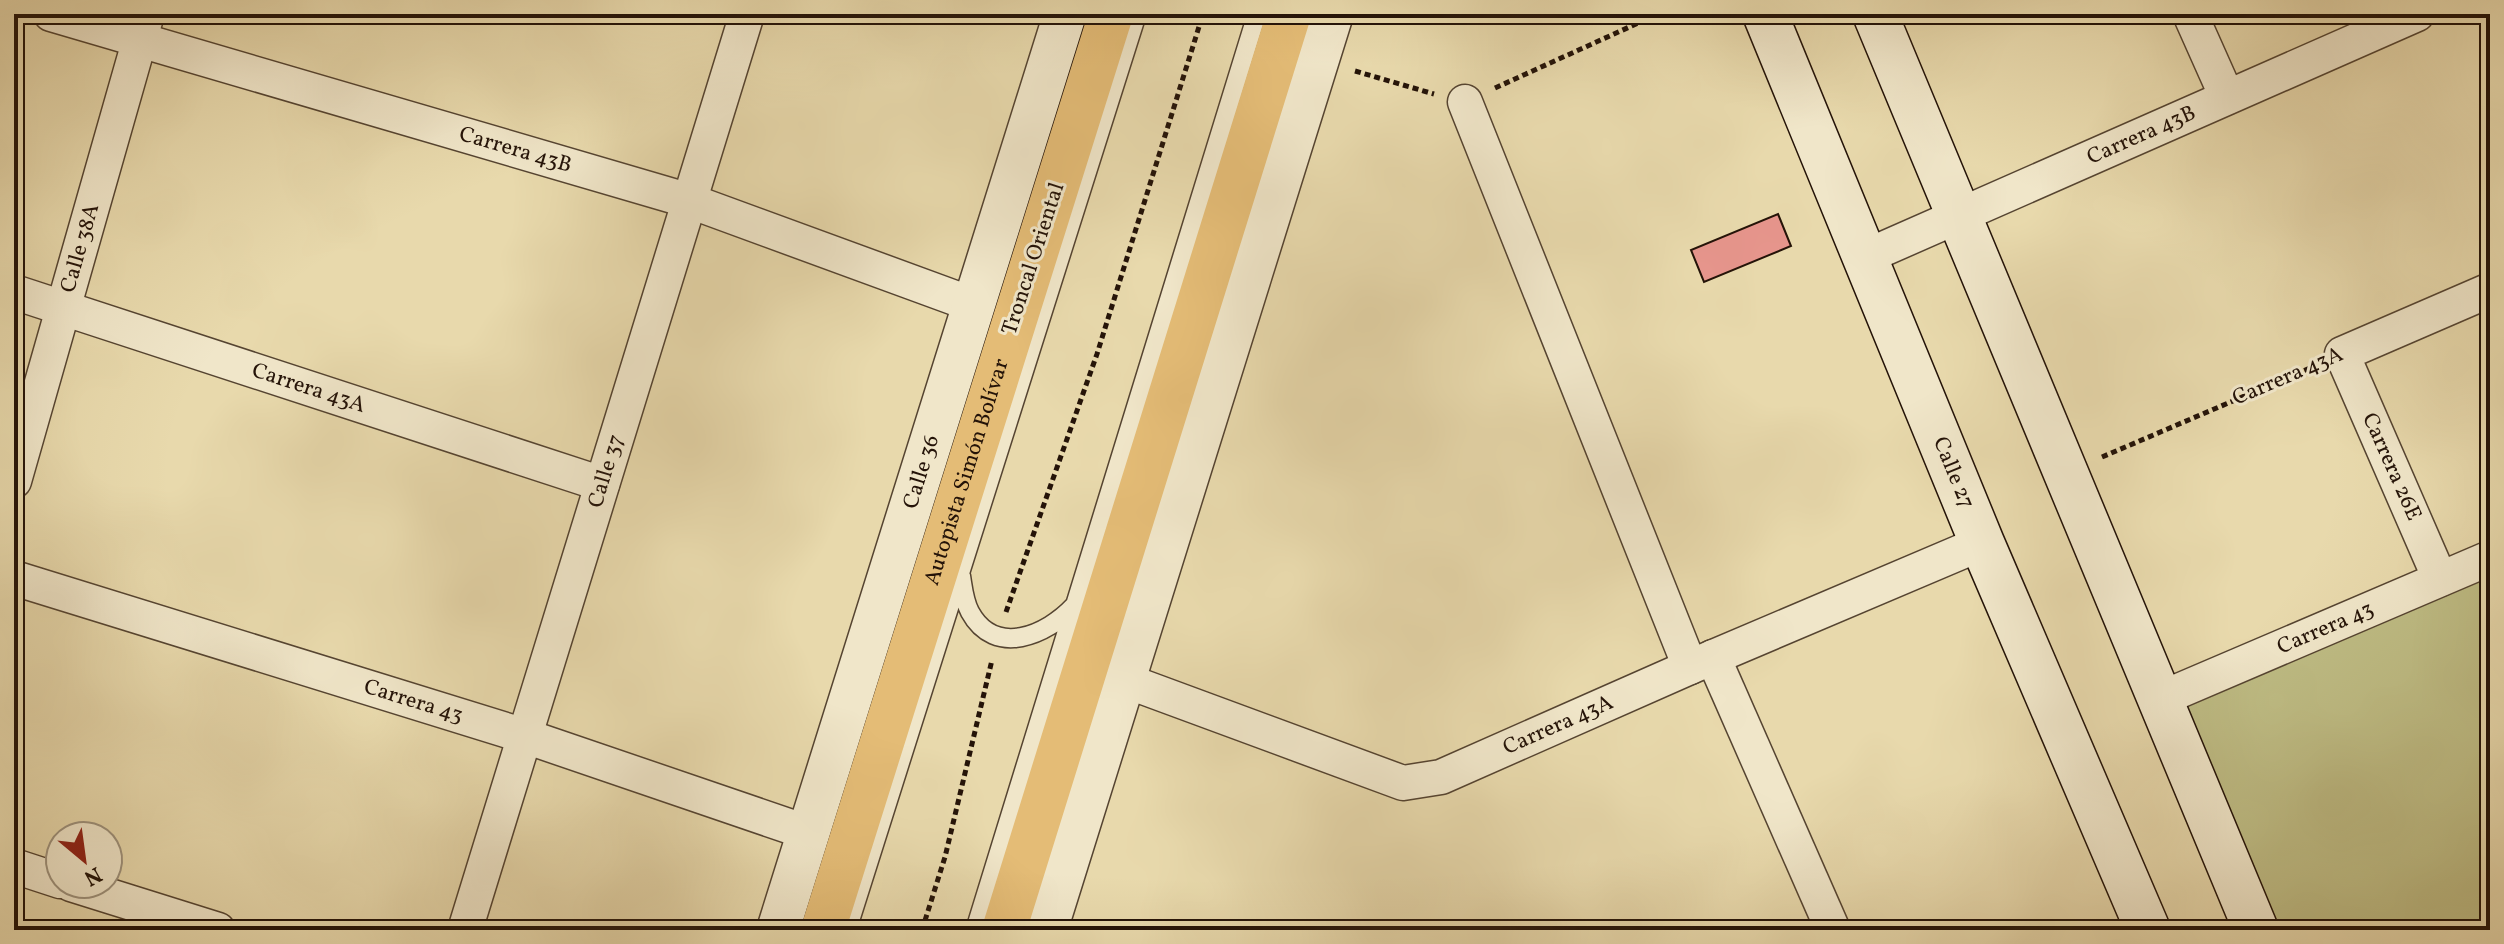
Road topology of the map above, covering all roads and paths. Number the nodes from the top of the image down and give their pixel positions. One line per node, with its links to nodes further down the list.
1 (51, 14): 15 (street, Carrera 43B)
2 (747, 14): 19 (street, Calle 37)
3 (1065, 14): 24 (street, Calle 36)
4 (1111, 14): 48 (highway, Autopista Simón Bolívar)
5 (1137, 14): 32 (lane, Troncal Oriental)
6 (1203, 14): 36 (path)
7 (1257, 14): 35 (lane)
8 (1289, 14): 52 (highway)
9 (1332, 14): 16 (street)
10 (1658, 14): 18 (path)
11 (1765, 14): 21 (main road, Calle 27)
12 (1875, 14): 20 (main road)
13 (2190, 14): 17 (street)
14 (2417, 14): 17 (street, Carrera 43B)
15 (143, 28): 19 (street, Carrera 43B); 25 (street, Calle 38A)
16 (1318, 60): 18 (path); 38 (street)
17 (2227, 97): 20 (street, Carrera 43B)
18 (1465, 102): 37 (street)
19 (690, 201): 24 (street, Carrera 43B); 29 (street, Calle 37)
20 (1959, 216): 21 (street, Carrera 43B); 39 (main road)
21 (1865, 257): 30 (main road, Calle 27)
22 (2490, 290): 26 (street, Carrera 43A)
23 (14, 292): 25 (street, Carrera 43A)
24 (974, 305): 41 (street, Calle 36)
25 (61, 307): 28 (street, Calle 38A); 29 (street, Carrera 43A)
26 (2342, 354): 27 (path, Carrera 43A); 34 (street, Carrera 26E)
27 (2101, 458)
28 (14, 481)
29 (602, 484): 40 (street, Calle 37)
30 (1982, 543): 37 (street, Carrera 43A); 55 (main road, Calle 27)
31 (2490, 558): 34 (street, Carrera 43)
32 (960, 573): 36 (lane); 49 (lane, Troncal Oriental)
33 (14, 578): 40 (street, Carrera 43)
34 (2440, 579): 39 (street, Carrera 43)
35 (1075, 605): 36 (lane); 51 (lane)
36 (997, 636): 50 (path)
37 (1701, 662): 38 (street, Carrera 43A); 54 (street)
38 (1124, 680): 53 (street)
39 (2160, 699): 56 (main road)
40 (525, 736): 41 (street, Carrera 43); 46 (street, Calle 37)
41 (809, 833): 47 (street, Calle 36)
42 (14, 866): 43 (street)
43 (44, 876)
44 (122, 900): 45 (street)
45 (218, 930)
46 (465, 930)
47 (778, 930)
48 (823, 930)
49 (847, 930)
50 (922, 930)
51 (975, 930)
52 (1004, 930)
53 (1046, 930)
54 (1833, 930)
55 (2148, 930)
56 (2256, 930)

